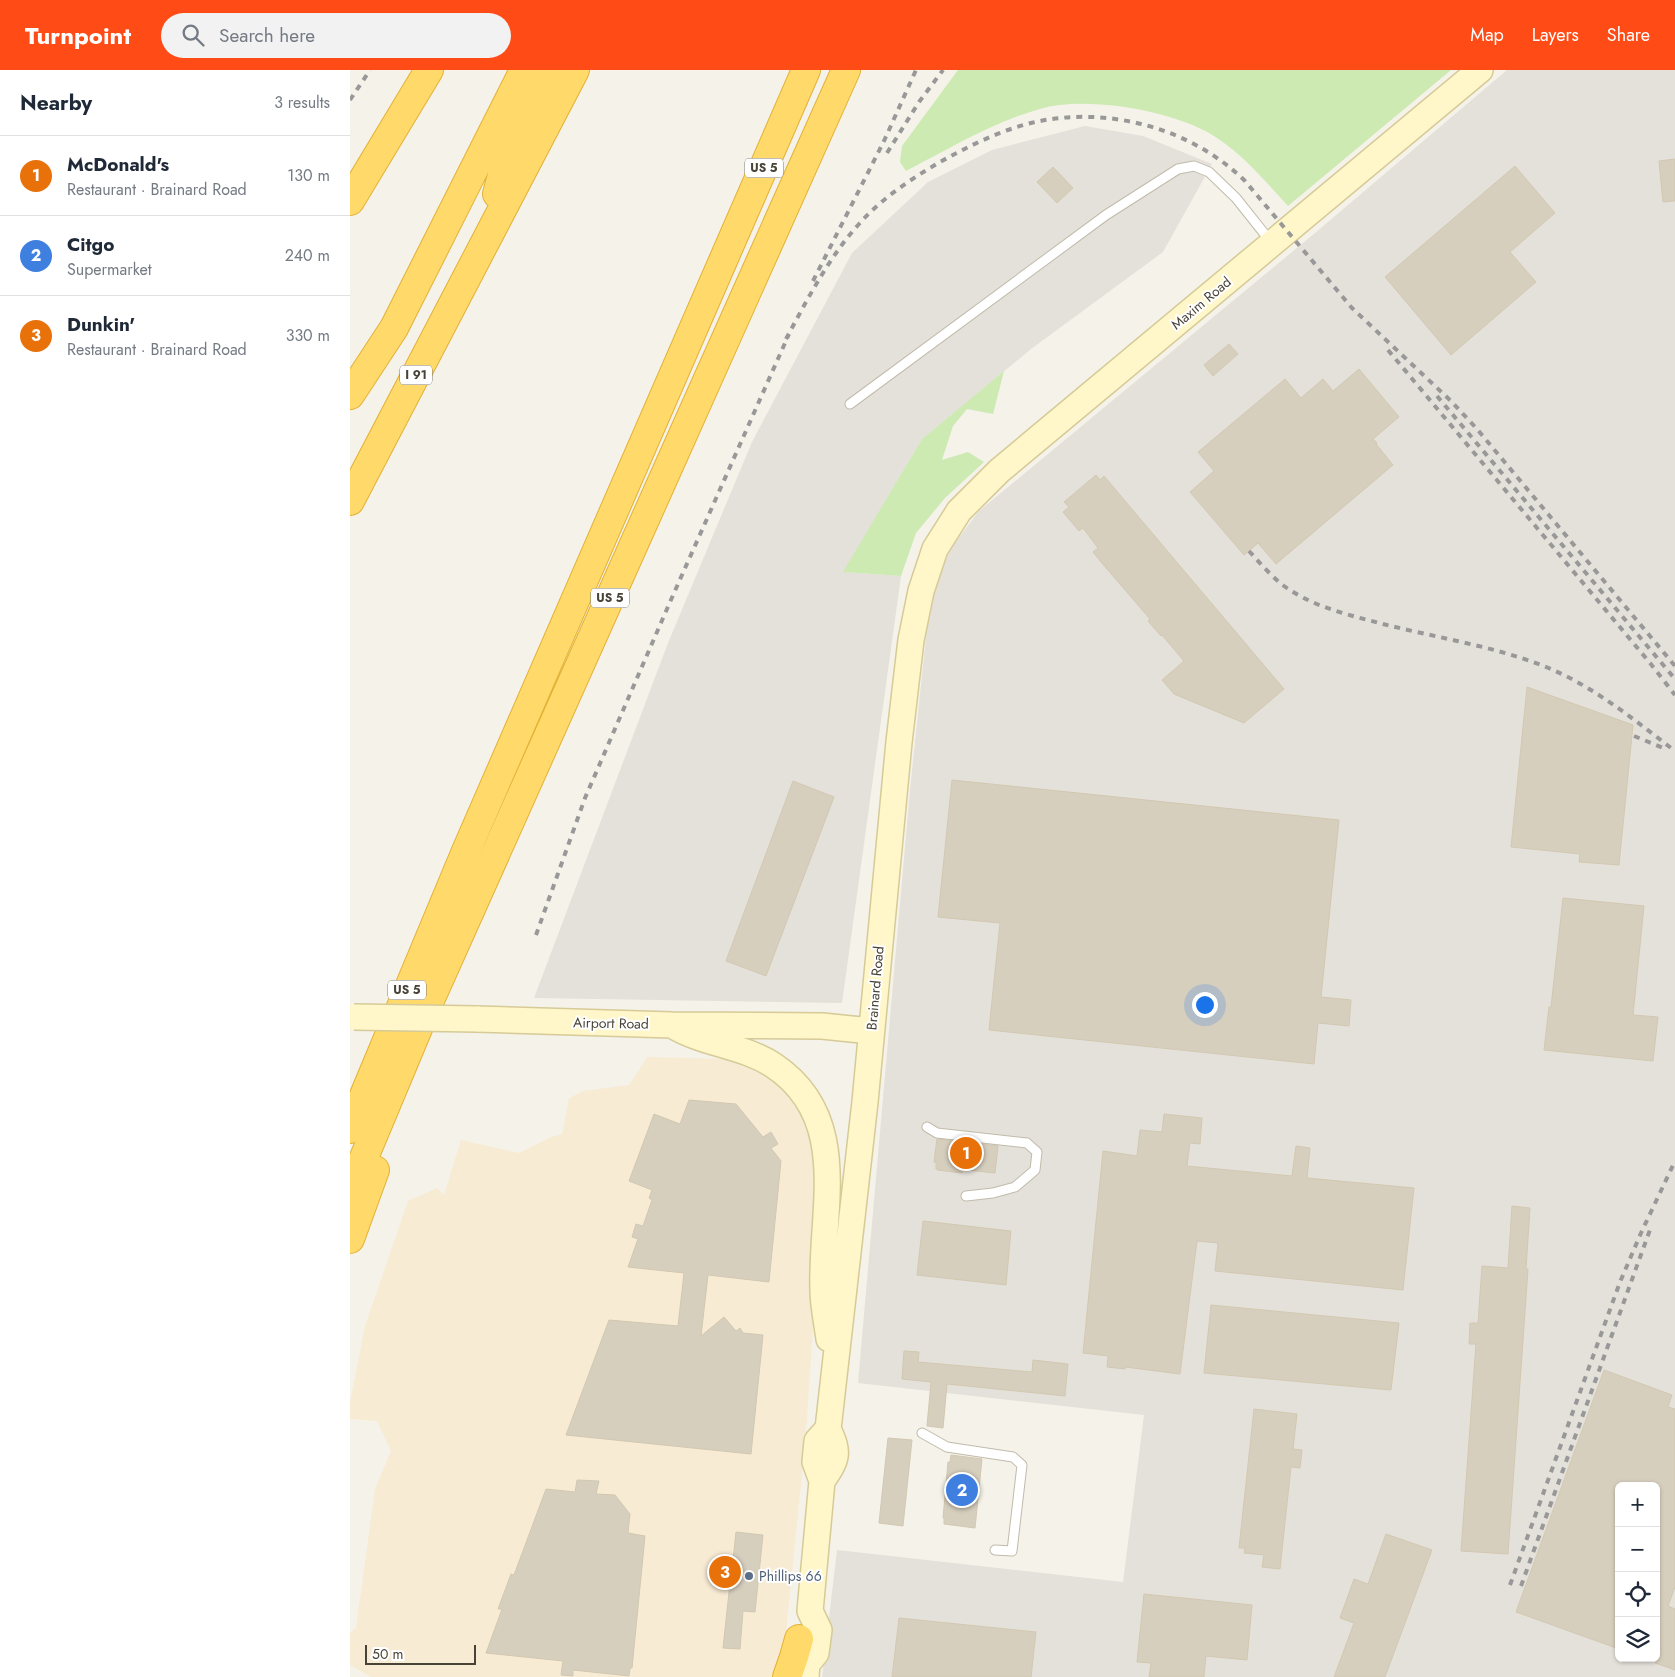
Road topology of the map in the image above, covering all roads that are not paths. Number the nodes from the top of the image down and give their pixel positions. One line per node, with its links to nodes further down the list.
1 (429, 70): 9 (highway)
2 (504, 70): 12 (highway)
3 (524, 70): 13 (highway)
4 (552, 70): 11 (highway)
5 (575, 70): 11 (highway, I 91)
6 (806, 70): 17 (highway, US 5)
7 (846, 70): 21 (highway, US 5)
8 (1480, 70): 10 (main road, Maxim Road)
9 (350, 201)
10 (1272, 243): 14 (lane); 16 (main road, Maxim Road)
11 (483, 249): 15 (highway, I 91)
12 (350, 382)
13 (350, 395)
14 (850, 404)
15 (350, 502)
16 (935, 549): 20 (main road, Brainard Road)
17 (466, 851): 22 (highway); 24 (highway, US 5)
18 (352, 1017): 19 (main road, Airport Road, bridge)
19 (672, 1024): 20 (main road, Airport Road); 28 (main road)
20 (871, 1032): 28 (main road, Brainard Road)
21 (403, 1062): 25 (highway, US 5); 27 (highway)
22 (350, 1097)
23 (927, 1127): 26 (lane)
24 (350, 1129)
25 (350, 1191)
26 (966, 1196)
27 (350, 1239)
28 (834, 1375): 31 (main road, Brainard Road)
29 (922, 1432): 30 (lane)
30 (994, 1550)
31 (800, 1664)

